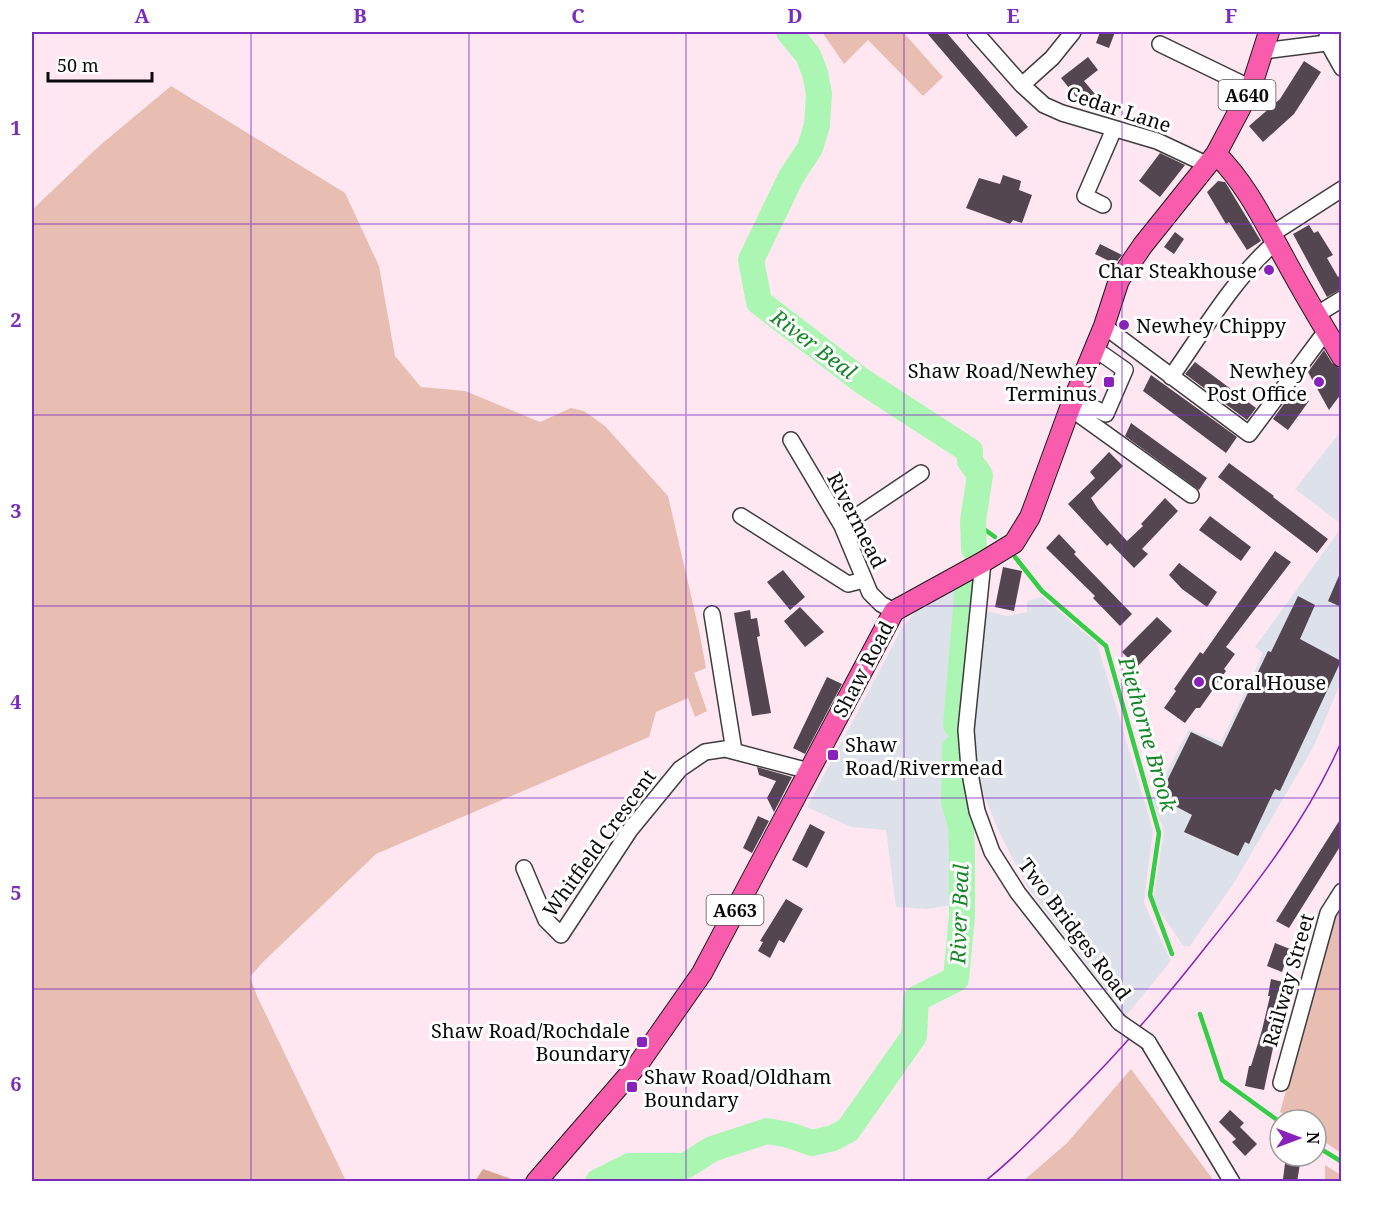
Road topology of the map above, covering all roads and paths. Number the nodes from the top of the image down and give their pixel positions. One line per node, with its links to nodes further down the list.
1 (975, 32): 8 (street, Cedar Lane)
2 (1073, 32): 8 (street)
3 (1269, 32): 6 (main road, A640)
4 (1332, 38): 6 (street); 7 (street)
5 (1160, 44): 9 (street)
6 (1263, 51): 9 (main road, A640)
7 (1341, 68)
8 (1022, 85): 10 (street, Cedar Lane)
9 (1251, 88): 11 (main road, A640)
10 (1114, 129): 11 (street, Cedar Lane); 13 (street)
11 (1212, 159): 14 (main road); 17 (main road, Shaw Road)
12 (1341, 189): 14 (street)
13 (1103, 205)
14 (1274, 238): 16 (main road); 20 (street)
15 (1341, 298): 16 (street)
16 (1321, 323): 19 (main road); 20 (street)
17 (1104, 326): 18 (main road, Shaw Road); 20 (street)
18 (1095, 349): 21 (main road, Shaw Road); 21 (street)
19 (1341, 357)
20 (1171, 377)
21 (1073, 402): 24 (street); 27 (main road, Shaw Road)
22 (791, 440): 26 (street, Rivermead)
23 (921, 473): 26 (street)
24 (1191, 495)
25 (741, 516): 28 (street)
26 (842, 526): 28 (street, Rivermead)
27 (983, 562): 29 (main road, Shaw Road); 37 (street, Two Bridges Road, bridge)
28 (864, 580): 29 (street, Rivermead)
29 (894, 611): 32 (main road, Shaw Road / A663)
30 (712, 614): 31 (street)
31 (734, 751): 32 (street, Whitfield Crescent); 33 (street, Whitfield Crescent)
32 (809, 771): 36 (main road, Shaw Road / A663)
33 (524, 868)
34 (1341, 891): 35 (street, Railway Street)
35 (1281, 1083)
36 (536, 1182)
37 (1232, 1182)

